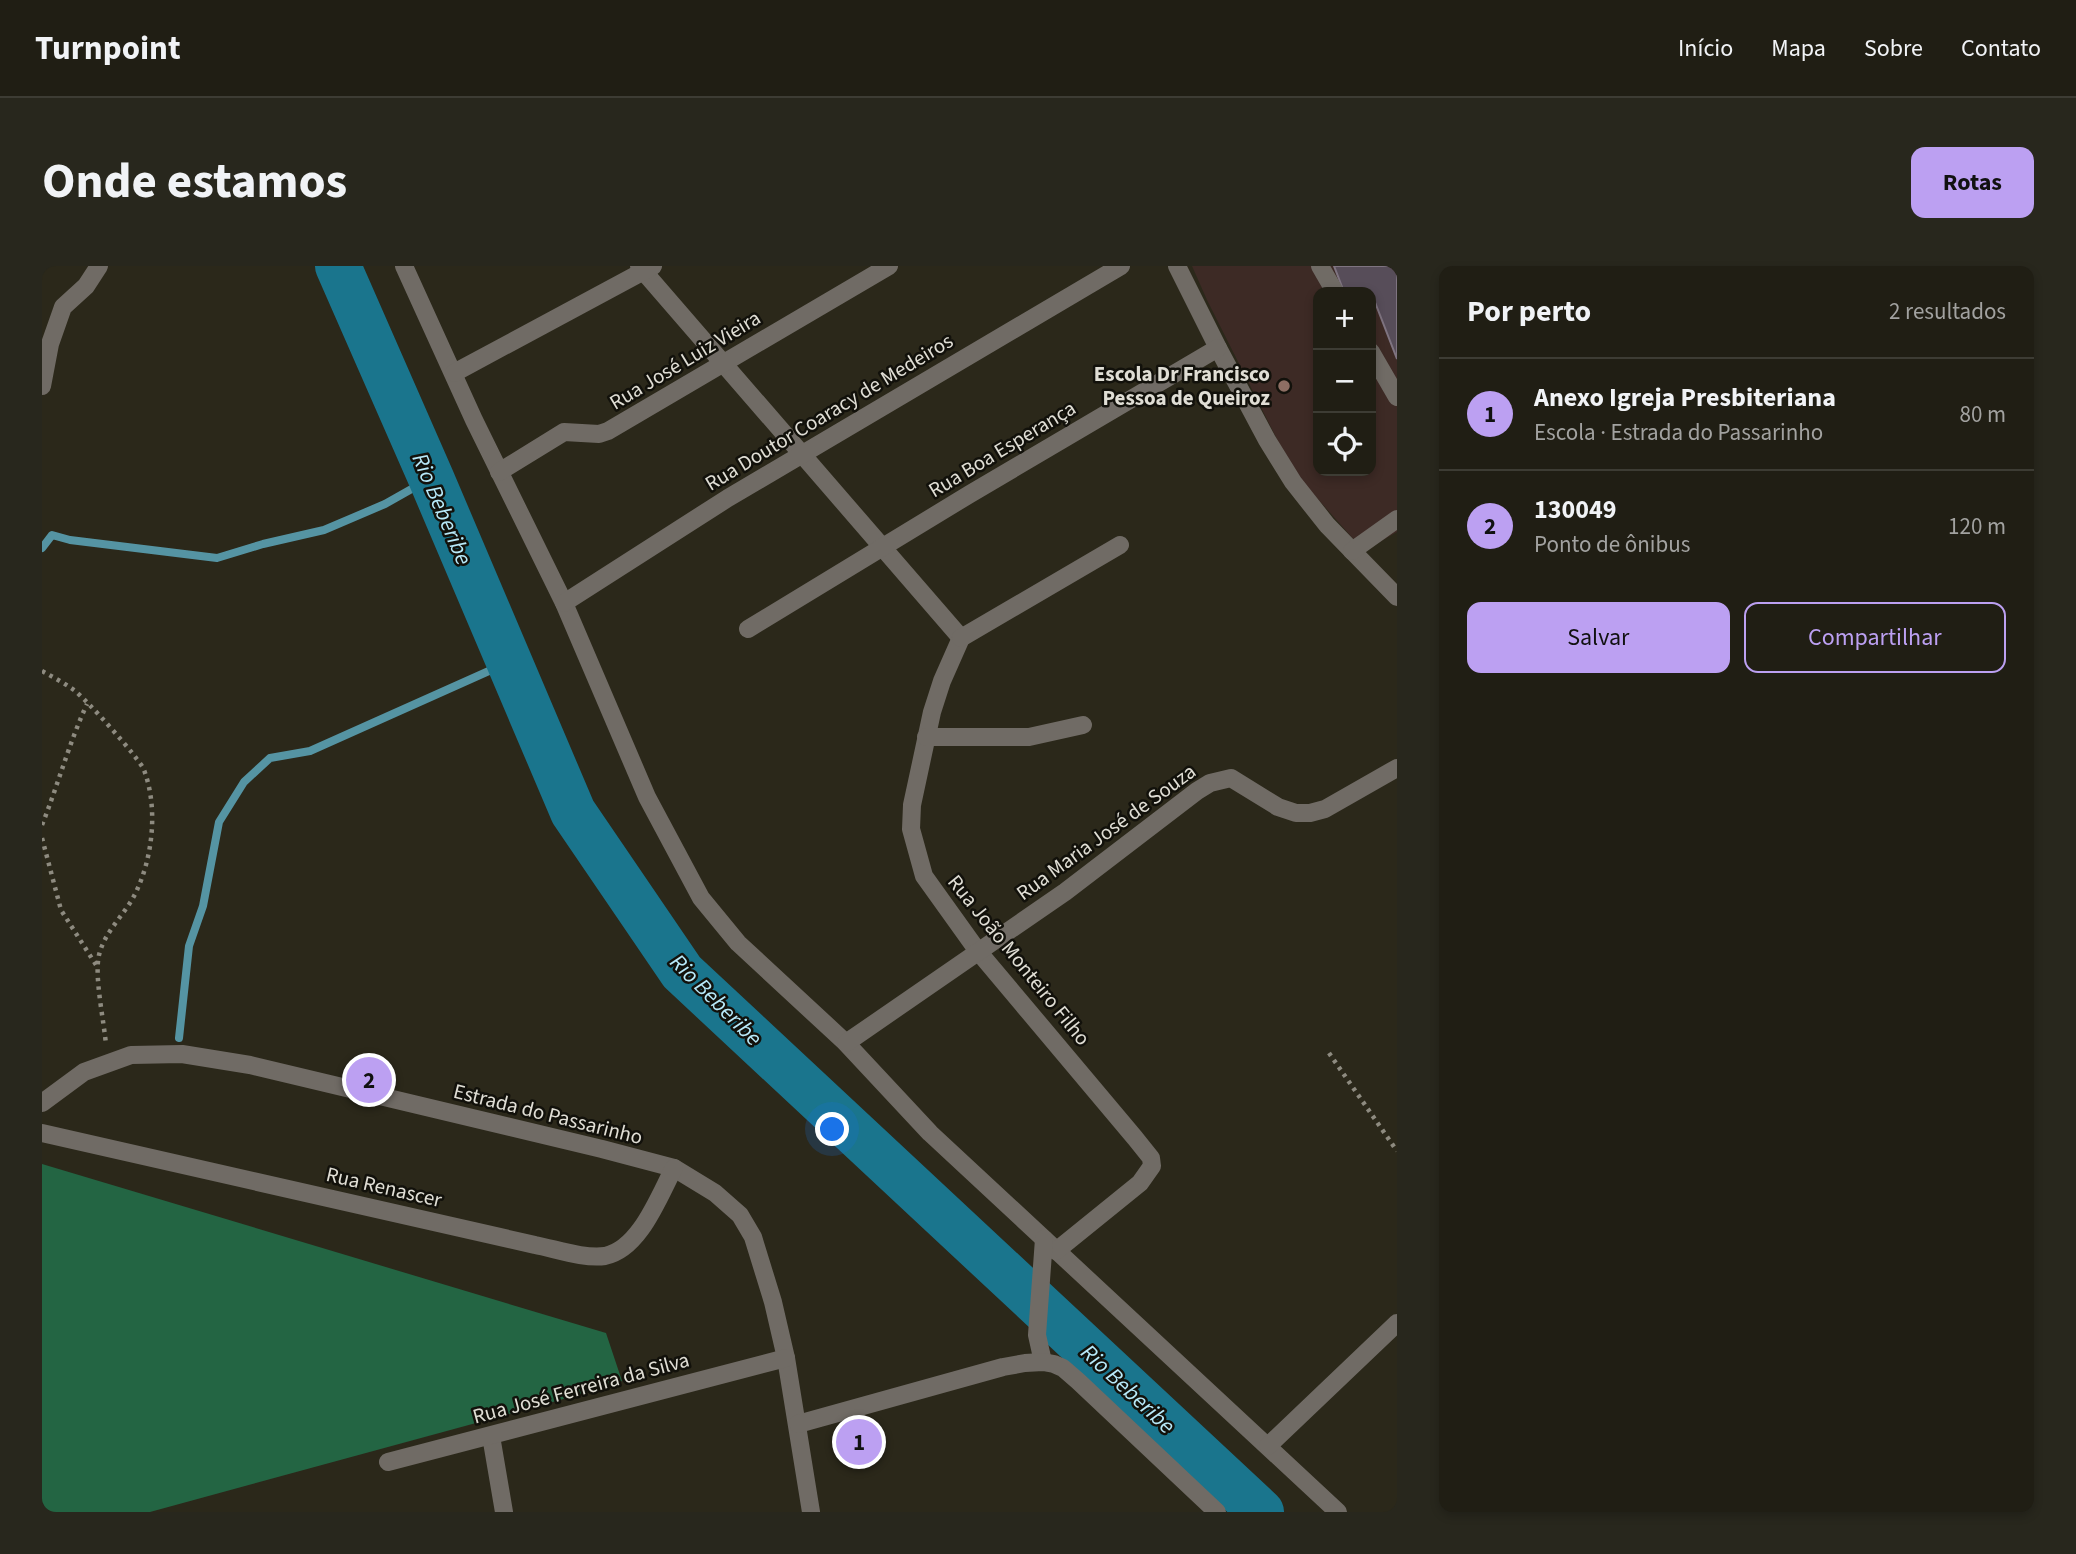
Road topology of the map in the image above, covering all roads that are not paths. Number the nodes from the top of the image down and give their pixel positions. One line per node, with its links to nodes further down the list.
1 (99, 266): 13 (street)
2 (404, 266): 12 (street)
3 (889, 266): 11 (street, Rua José Luiz Vieira)
4 (1121, 266): 15 (street, Rua Doutor Coaracy de Medeiros)
5 (1177, 266): 9 (street)
6 (1320, 266): 8 (street)
7 (645, 268): 11 (street); 12 (street)
8 (1332, 287)
9 (1217, 348): 19 (street, Rua Boa Esperança); 20 (street)
10 (1376, 361): 14 (street)
11 (722, 363): 15 (street); 16 (street, Rua José Luiz Vieira)
12 (454, 373): 16 (street)
13 (42, 386)
14 (1397, 397)
15 (803, 453): 19 (street); 22 (street, Rua Doutor Coaracy de Medeiros)
16 (499, 472): 22 (street)
17 (1397, 519): 20 (street)
18 (1120, 545): 24 (street)
19 (884, 547): 23 (street, Rua Boa Esperança); 24 (street)
20 (1352, 551): 21 (street)
21 (1397, 597)
22 (564, 603): 29 (street)
23 (748, 629)
24 (961, 638): 26 (street, Rua João Monteiro Filho)
25 (1083, 725): 26 (street)
26 (926, 737): 28 (street, Rua João Monteiro Filho)
27 (1397, 768): 28 (street, Rua Maria José de Souza)
28 (977, 950): 29 (street, Rua Maria José de Souza); 33 (street, Rua João Monteiro Filho)
29 (845, 1043): 33 (street)
30 (42, 1103): 32 (street, Estrada do Passarinho)
31 (42, 1133): 32 (street, Rua Renascer)
32 (674, 1168): 35 (street, Estrada do Passarinho)
33 (1050, 1245): 36 (street); 39 (street)
34 (1397, 1323): 39 (street)
35 (786, 1358): 37 (street, Estrada do Passarinho); 38 (street, Rua José Ferreira da Silva)
36 (1048, 1363): 37 (street); 43 (street)
37 (798, 1424): 42 (street, Estrada do Passarinho)
38 (491, 1436): 40 (street, Rua José Ferreira da Silva); 41 (street)
39 (1268, 1446): 44 (street)
40 (388, 1462)
41 (504, 1512)
42 (811, 1512)
43 (1217, 1512)
44 (1338, 1512)

